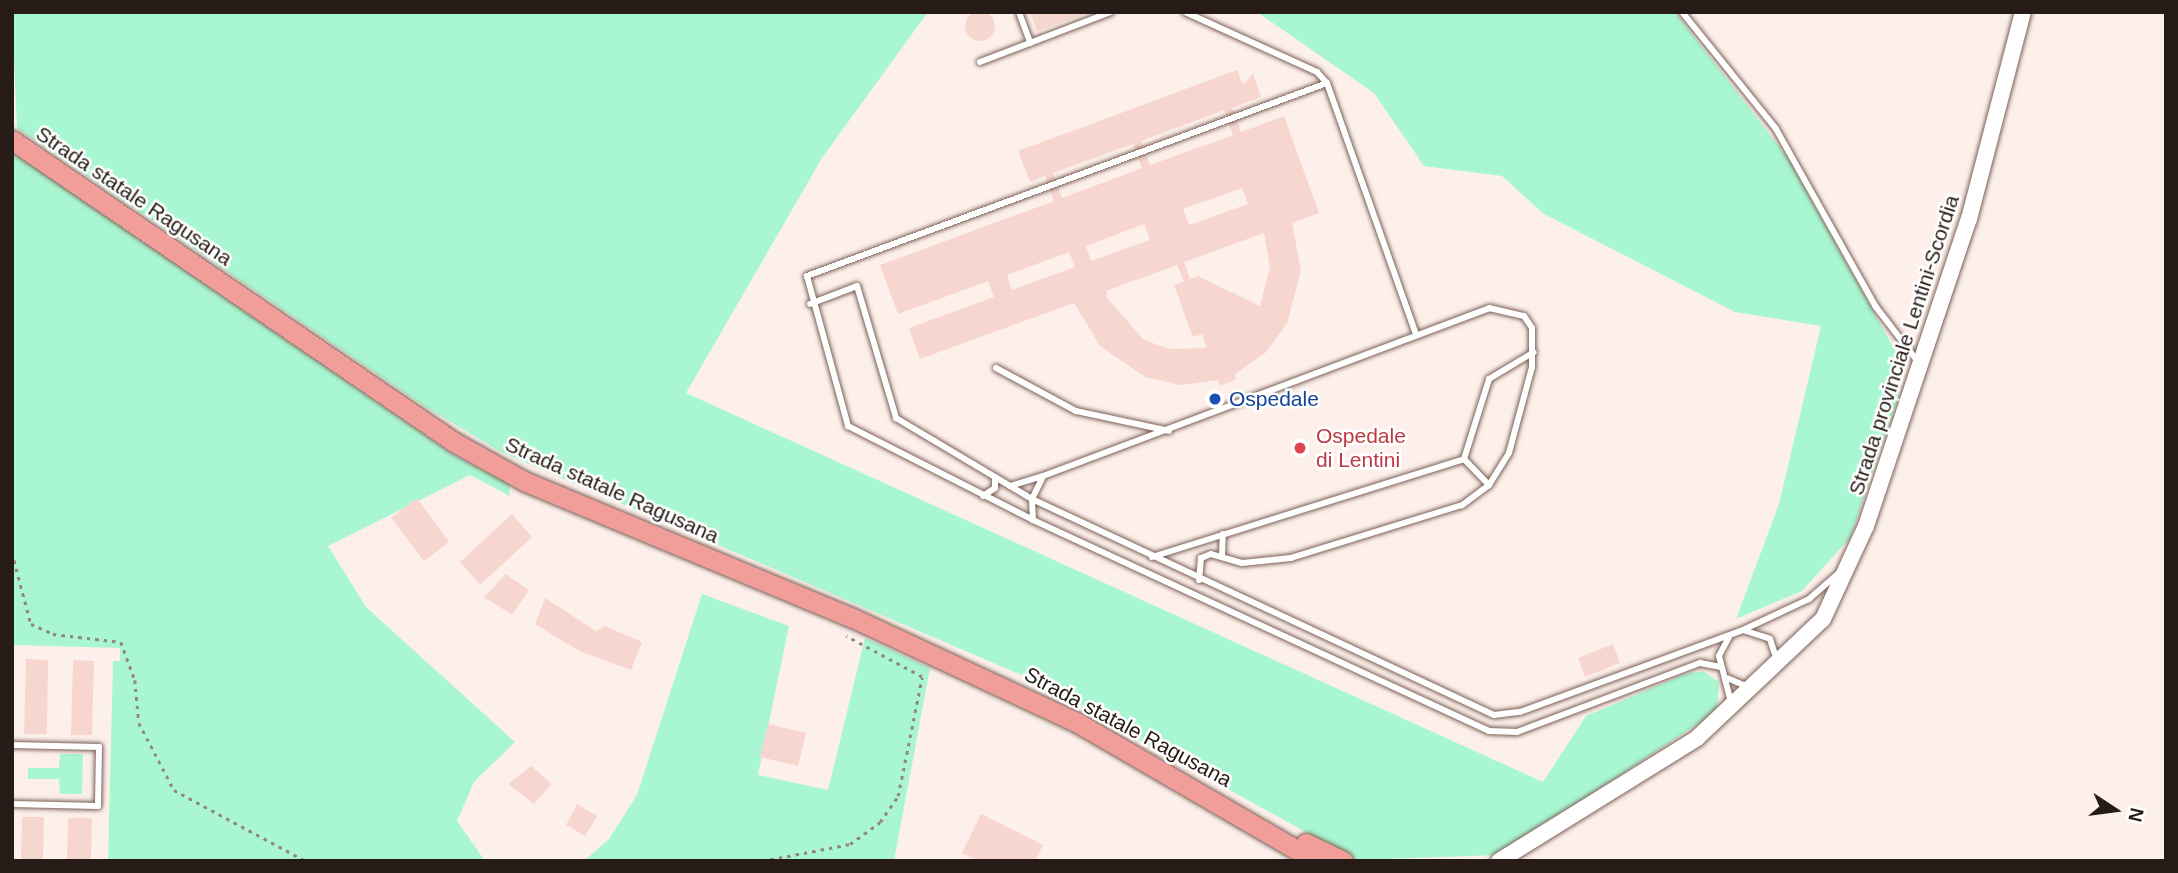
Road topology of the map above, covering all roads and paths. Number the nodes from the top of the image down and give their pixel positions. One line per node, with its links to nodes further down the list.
1 (1019, 12): 6 (lane)
2 (1111, 12): 6 (lane)
3 (1185, 12): 8 (lane)
4 (1682, 12): 13 (lane)
5 (2023, 12): 13 (street, Strada provinciale Lentini-Scordia)
6 (1030, 43): 7 (lane)
7 (980, 62)
8 (1327, 83): 10 (lane); 11 (lane)
9 (12, 140): 40 (main road, Strada statale Ragusana)
10 (810, 304): 18 (lane); 21 (lane)
11 (1416, 335): 12 (lane); 15 (lane)
12 (1534, 352): 16 (lane); 19 (lane)
13 (1920, 365): 28 (street, Strada provinciale Lentini-Scordia)
14 (996, 368): 15 (lane)
15 (1169, 431): 17 (lane)
16 (1464, 459): 19 (lane); 24 (lane)
17 (1043, 476): 20 (lane); 22 (lane)
18 (995, 477): 20 (lane); 21 (lane)
19 (1489, 485): 26 (lane)
20 (1010, 486): 22 (lane)
21 (983, 496): 23 (lane)
22 (1032, 499): 23 (lane); 27 (lane)
23 (1033, 520): 34 (lane)
24 (1223, 534): 26 (lane); 27 (lane)
25 (12, 552): 42 (path)
26 (1222, 556): 29 (lane)
27 (1151, 557): 29 (lane)
28 (1853, 562): 30 (lane); 33 (street, Strada provinciale Lentini-Scordia)
29 (1199, 580): 32 (lane)
30 (1743, 630): 32 (lane); 33 (lane)
31 (846, 636): 43 (path)
32 (1730, 636): 34 (lane)
33 (1776, 666): 36 (street)
34 (1720, 667): 35 (lane)
35 (1725, 677): 36 (lane); 37 (lane)
36 (1753, 687): 37 (street)
37 (1729, 711): 41 (street)
38 (12, 745): 39 (lane)
39 (12, 804)
40 (1235, 809): 44 (main road); 45 (main road)
41 (1560, 828): 46 (street); 47 (street)
42 (306, 861)
43 (762, 861)
44 (1316, 861)
45 (1343, 861)
46 (1499, 861)
47 (1527, 861)

